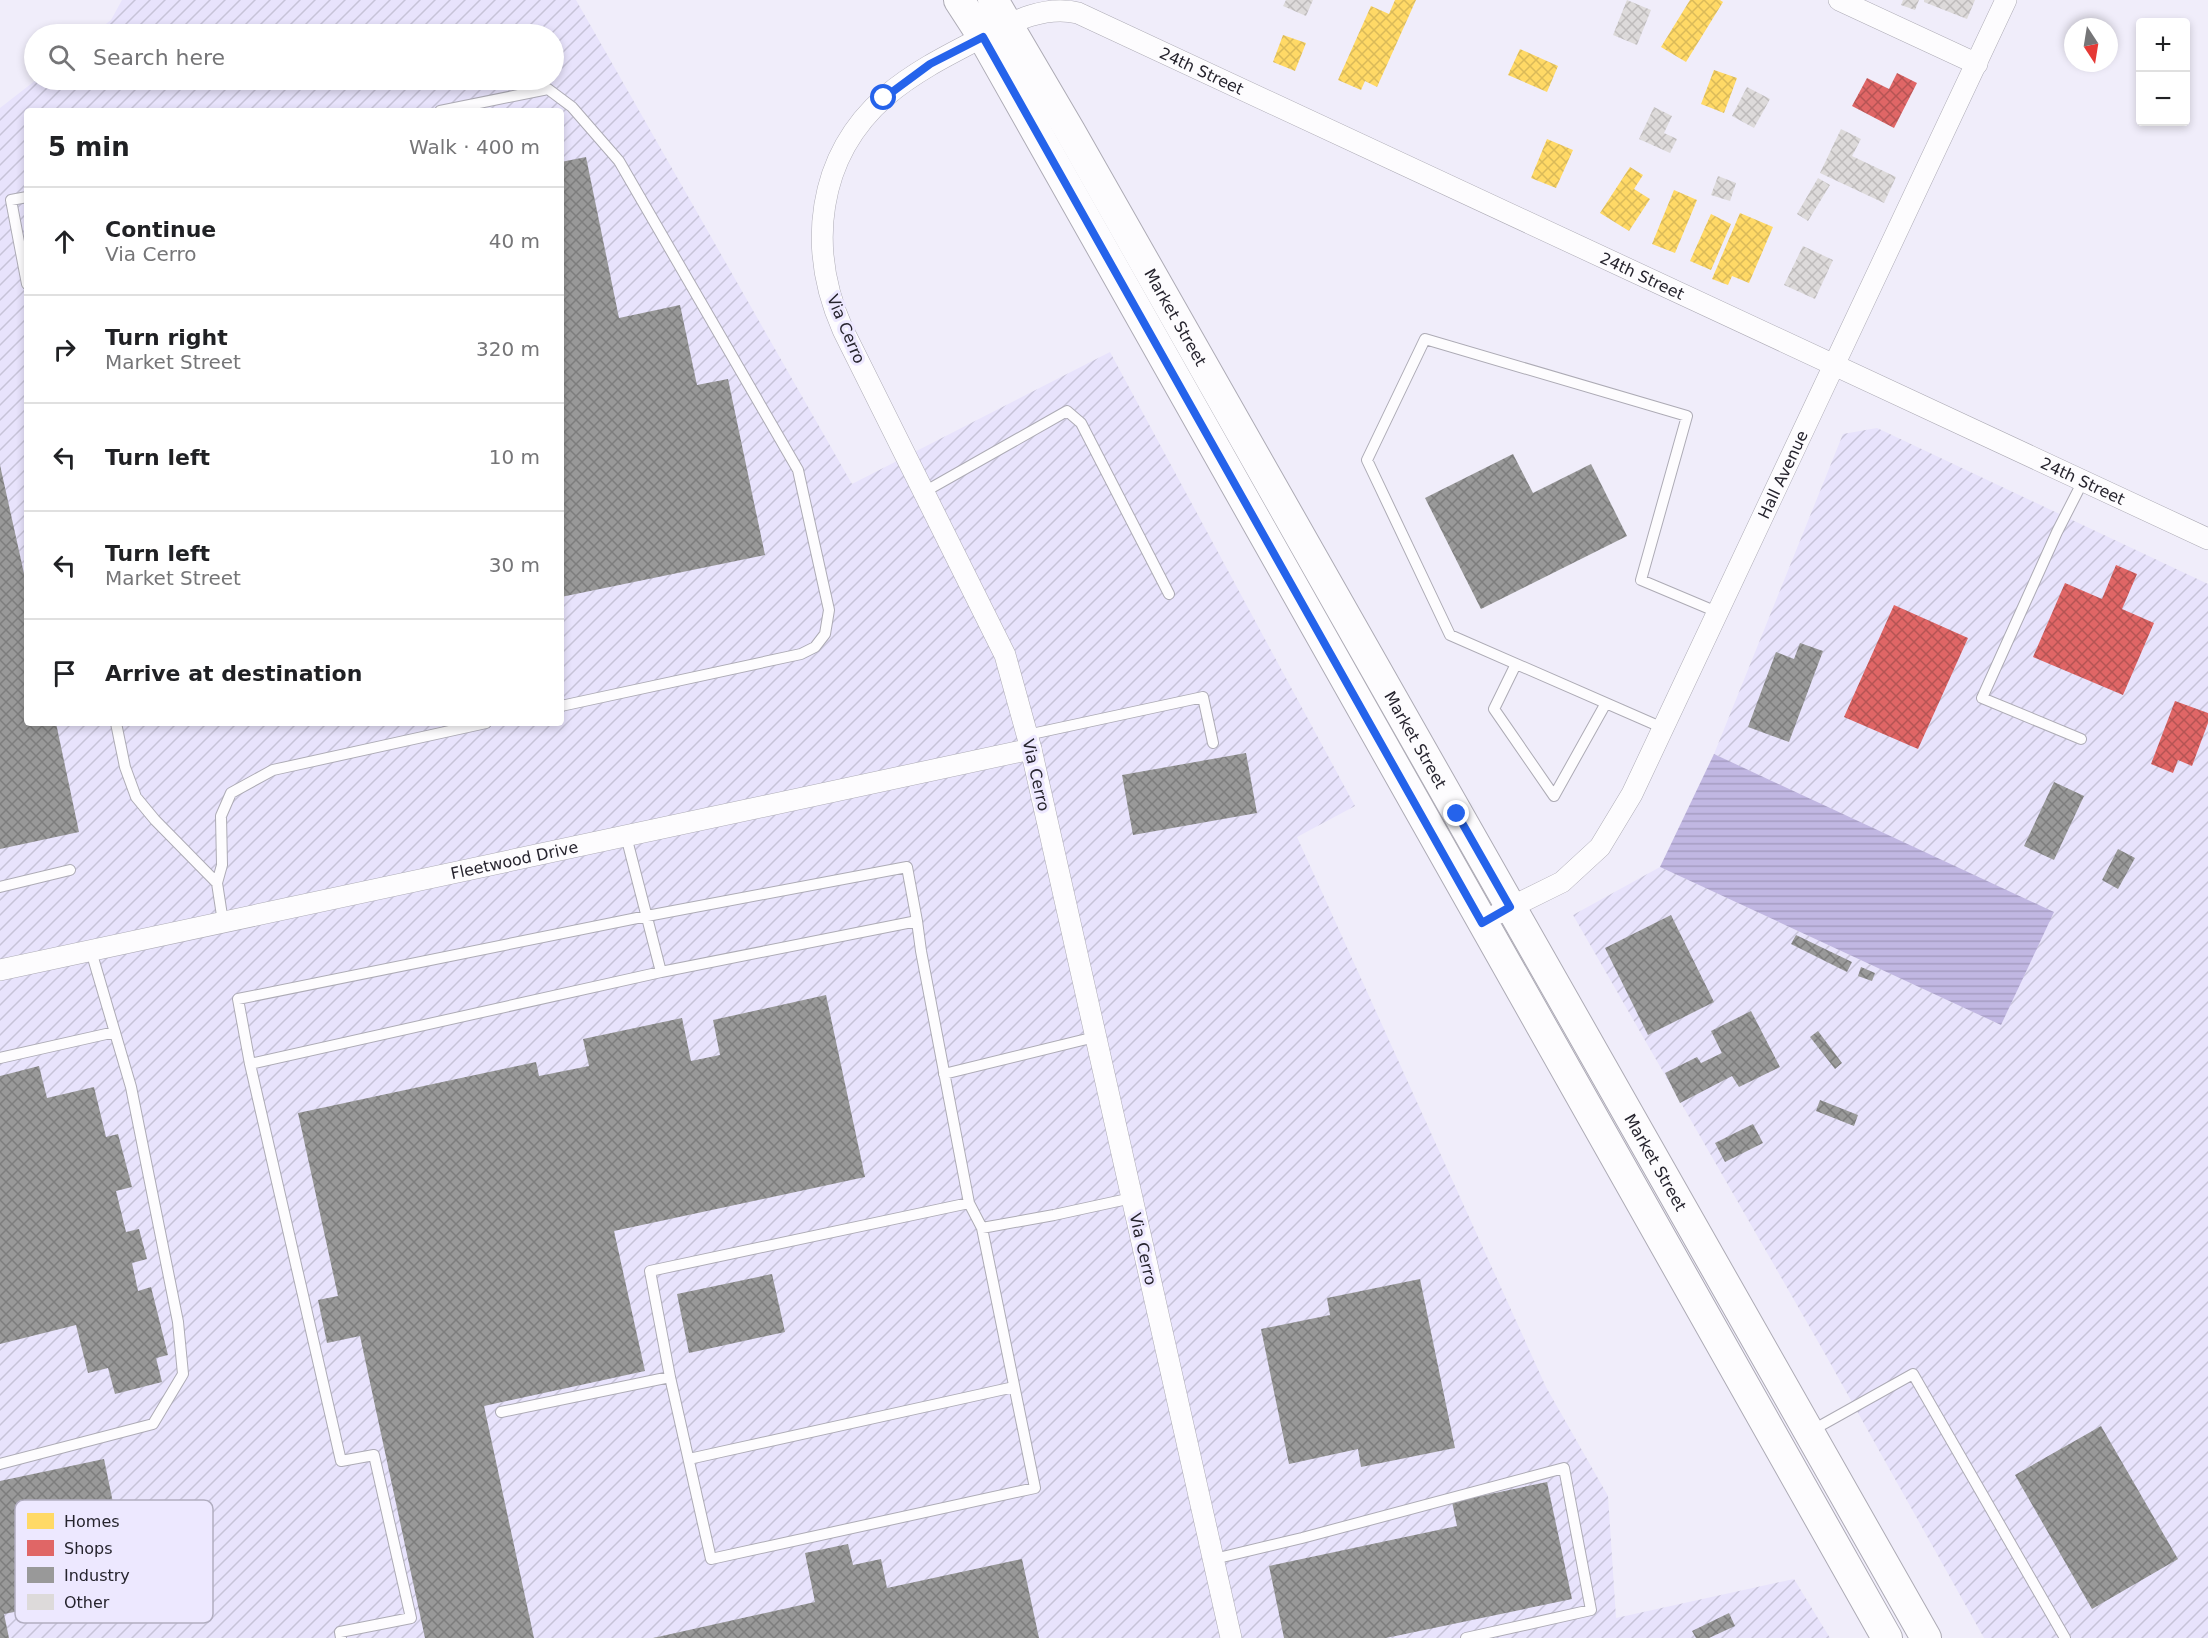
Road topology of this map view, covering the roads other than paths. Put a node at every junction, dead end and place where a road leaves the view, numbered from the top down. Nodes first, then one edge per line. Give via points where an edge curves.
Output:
1 (959, 0) edge
2 (1839, 0) edge
3 (2006, 0) edge
4 (1075, 7) edge
5 (995, 20) edge
6 (1977, 64) junction
7 (539, 90) edge
8 (551, 90) edge
9 (454, 108) edge
10 (24, 197) edge
11 (5, 201) edge
12 (24, 273) edge
13 (1834, 366) junction
14 (2083, 481) junction
15 (924, 492) junction
16 (2208, 539) edge
17 (1169, 594) dead end
18 (1717, 612) junction
19 (1516, 664) junction
20 (1606, 703) junction
21 (564, 705) edge
22 (117, 726) edge
23 (472, 726) edge
24 (1663, 728) junction
25 (2081, 739) dead end
26 (1029, 742) junction
27 (1212, 743) dead end
28 (626, 836) junction
29 (70, 870) dead end
30 (217, 883) junction
31 (0, 887) edge
32 (1510, 907) junction
33 (647, 916) junction
34 (917, 921) junction
35 (223, 922) junction
36 (1482, 923) junction
37 (91, 951) junction
38 (0, 970) edge
39 (661, 972) junction
40 (115, 1032) junction
41 (1095, 1037) junction
42 (0, 1058) edge
43 (250, 1064) junction
44 (944, 1074) junction
45 (1132, 1197) junction
46 (969, 1203) junction
47 (982, 1228) junction
48 (670, 1377) junction
49 (1014, 1387) junction
50 (501, 1413) dead end
51 (1809, 1432) junction
52 (688, 1459) junction
53 (0, 1464) edge
54 (1214, 1559) junction
55 (341, 1638) edge
56 (1231, 1638) edge
57 (1466, 1638) edge
58 (1887, 1638) edge
59 (1926, 1638) edge
60 (2065, 1638) edge

1 - 5 main road, Market Street
2 - 6 street
3 - 6 street, Hall Avenue
4 - 5 street, 24th Street
4 - 13 street, 24th Street
5 - 15 street, Via Cerro via 896,88 861,122 829,179 822,211 823,262 835,311
5 - 32 main road, Market Street
5 - 36 main road, Market Street
6 - 13 street, Hall Avenue
7 - 9 lane
8 - 21 lane via 572,107 619,161 798,470 829,610 825,634 801,654
10 - 11 lane
11 - 12 lane
13 - 14 street, 24th Street
13 - 18 street, Hall Avenue
14 - 16 street, 24th Street
14 - 25 lane via 1982,698
15 - 17 lane via 1067,411 1081,423
15 - 26 street, Via Cerro via 1005,655
18 - 19 lane via 1641,580 1687,416 1425,339 1367,460 1449,635
18 - 24 street, Hall Avenue
19 - 20 lane
19 - 20 lane via 1494,709 1554,796
20 - 24 lane
22 - 30 lane via 136,797
23 - 30 lane via 273,770 243,785 231,793 221,816 222,865
24 - 32 street, Hall Avenue via 1632,794 1600,847 1562,882
26 - 27 lane via 1203,697
26 - 28 street, Fleetwood Drive
26 - 41 street, Via Cerro
28 - 33 lane
28 - 35 street, Fleetwood Drive
29 - 31 lane
30 - 35 lane
32 - 36 street, Hall Avenue
32 - 51 main road, Market Street
33 - 34 lane via 907,867
33 - 39 lane
33 - 43 lane via 238,999
34 - 39 lane
34 - 44 lane
35 - 37 street, Fleetwood Drive
36 - 58 main road, Market Street
37 - 38 street, Fleetwood Drive
37 - 40 lane
39 - 43 lane
40 - 42 lane
40 - 53 lane via 131,1087 179,1332 183,1374 153,1424
41 - 44 lane
41 - 45 street, Via Cerro
43 - 55 lane via 341,1461 374,1455 411,1618 340,1632
44 - 46 lane
45 - 47 lane
45 - 54 street, Via Cerro
46 - 47 lane
46 - 48 lane via 650,1271
47 - 49 lane
48 - 50 lane
48 - 52 lane
49 - 52 lane
49 - 52 lane via 1035,1488 711,1559
51 - 59 main road, Market Street
51 - 60 lane via 1913,1374
54 - 56 street, Via Cerro
54 - 57 lane via 1564,1468 1592,1610

